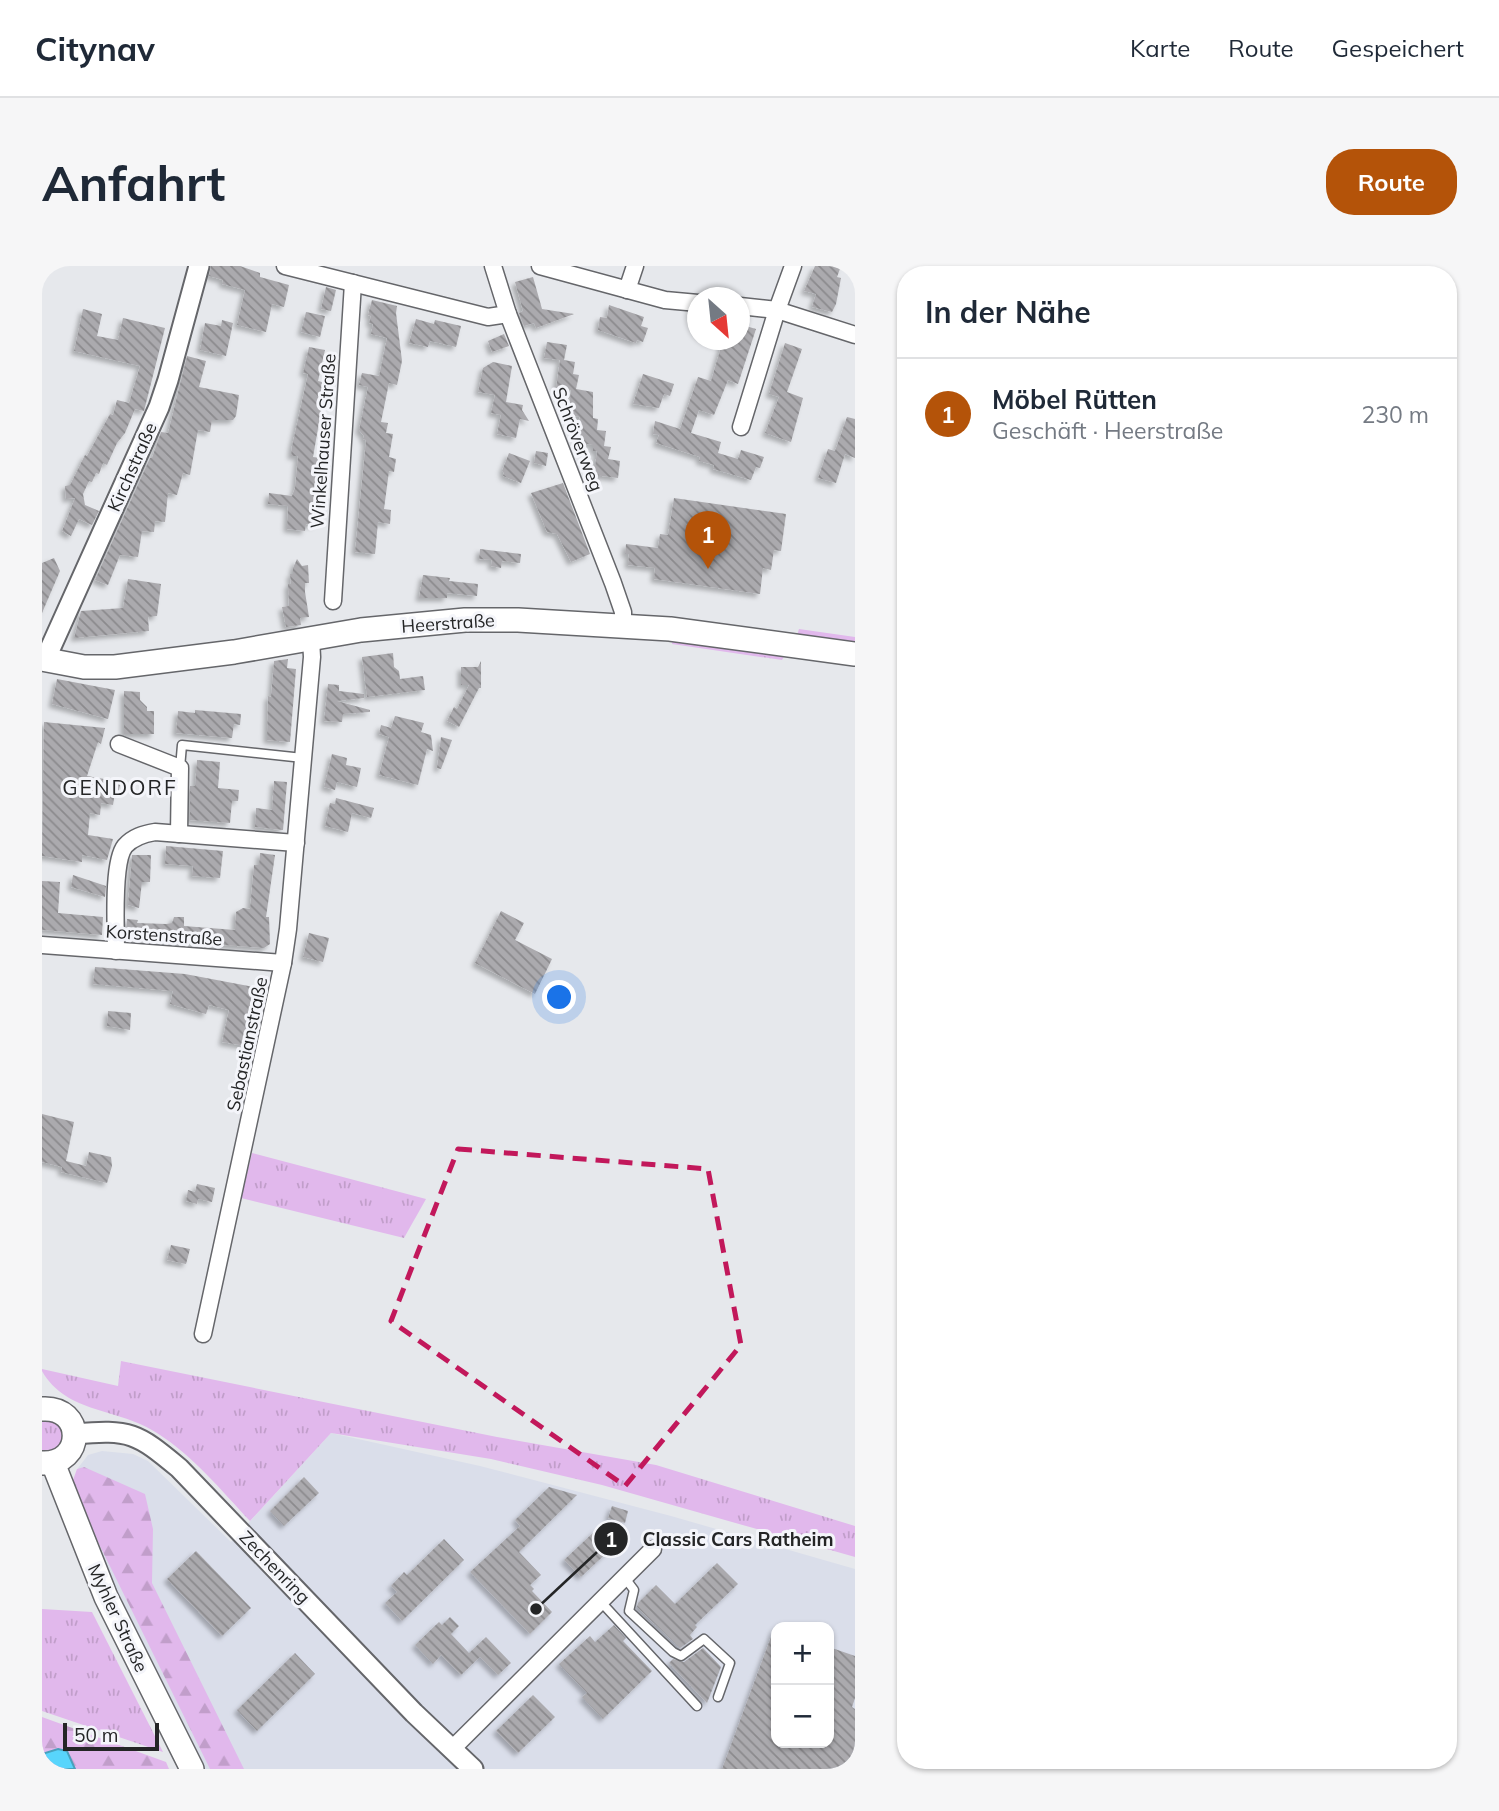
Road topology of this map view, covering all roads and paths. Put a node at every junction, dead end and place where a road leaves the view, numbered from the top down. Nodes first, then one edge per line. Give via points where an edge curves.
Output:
1 (198, 266) edge
2 (285, 266) edge
3 (493, 266) edge
4 (540, 266) edge
5 (635, 266) edge
6 (793, 266) edge
7 (353, 283) junction
8 (627, 290) junction
9 (687, 302) edge
10 (750, 307) edge
11 (777, 310) junction
12 (508, 314) junction
13 (855, 335) edge
14 (741, 427) dead end
15 (332, 601) dead end
16 (623, 626) junction
17 (311, 639) junction
18 (855, 653) edge
19 (43, 665) edge
20 (119, 744) dead end
21 (303, 758) junction
22 (180, 768) junction
23 (179, 834) junction
24 (296, 843) junction
25 (42, 945) edge
26 (116, 951) junction
27 (283, 964) junction
28 (203, 1334) dead end
29 (42, 1409) edge
30 (75, 1434) junction
31 (47, 1463) edge
32 (653, 1549) dead end
33 (625, 1577) junction
34 (601, 1602) junction
35 (718, 1697) dead end
36 (697, 1706) dead end
37 (452, 1749) junction
38 (469, 1768) edge
39 (192, 1769) edge

1 - 19 street, Kirchstraße via 159,407
2 - 7 street
3 - 12 street, Schröverweg
4 - 8 street
5 - 8 street
6 - 11 street
7 - 12 street via 488,317
7 - 15 street, Winkelhauser Straße
8 - 9 street
10 - 11 street
11 - 13 street
11 - 14 street
12 - 16 street, Schröverweg via 613,583
16 - 17 main road, Heerstraße via 465,620
16 - 18 main road, Heerstraße
17 - 19 main road, Heerstraße via 127,666
17 - 21 street, Sebastianstraße
20 - 22 street
21 - 22 lane via 182,745
21 - 24 street, Sebastianstraße
22 - 23 street
23 - 24 street
23 - 26 street via 142,834 124,848 117,863
24 - 27 street, Sebastianstraße
25 - 26 street, Korstenstraße
26 - 27 street, Korstenstraße
27 - 28 street, Sebastianstraße
29 - 30 main road via 62,1413
30 - 31 main road via 66,1457
30 - 37 street, Zechenring via 129,1434 179,1468
31 - 39 main road, Myhler Straße via 106,1597
32 - 33 street
33 - 34 street
33 - 35 lane via 634,1590 629,1611 673,1652 681,1656 704,1639 730,1663
34 - 36 lane
34 - 37 street
37 - 38 street, Zechenring

